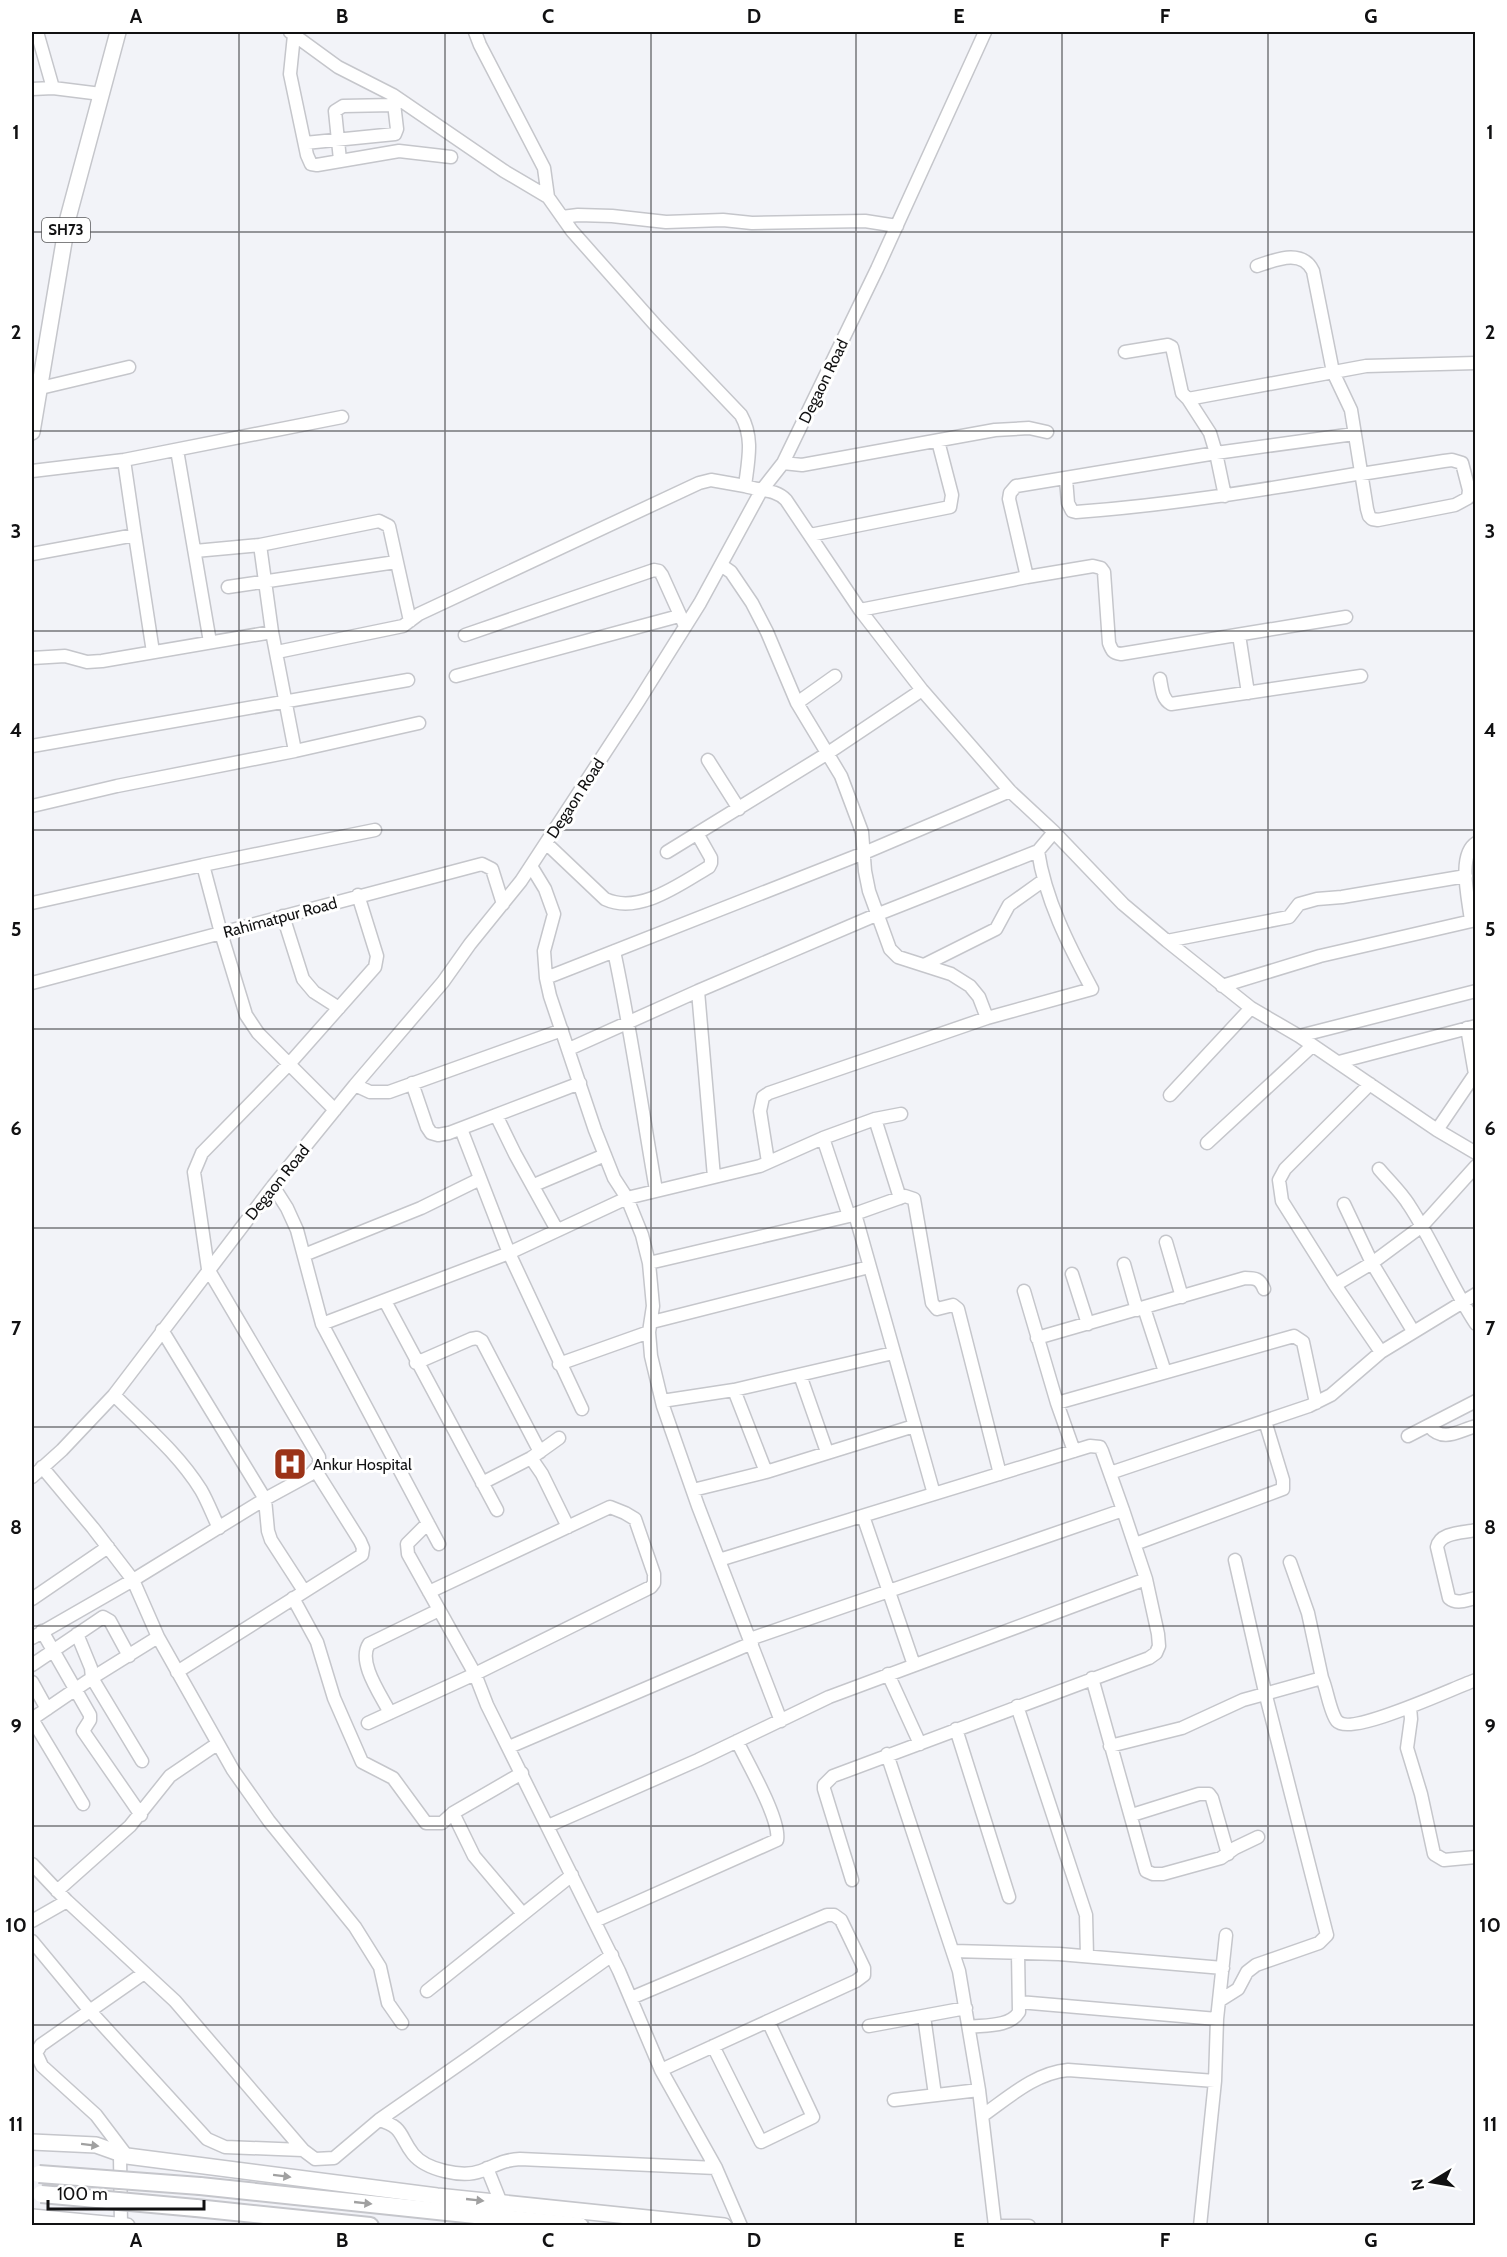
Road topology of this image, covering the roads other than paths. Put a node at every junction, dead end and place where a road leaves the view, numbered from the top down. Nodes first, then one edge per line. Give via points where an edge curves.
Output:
1 (38, 32) edge
2 (118, 32) edge
3 (475, 32) edge
4 (985, 32) edge
5 (292, 33) edge
6 (53, 88) junction
7 (32, 89) edge
8 (101, 94) junction
9 (394, 100) junction
10 (337, 140) junction
11 (305, 144) junction
12 (451, 157) dead end
13 (340, 160) junction
14 (548, 197) junction
15 (562, 217) junction
16 (897, 226) junction
17 (1257, 266) dead end
18 (1125, 352) dead end
19 (1476, 363) edge
20 (129, 367) dead end
21 (1333, 372) junction
22 (35, 389) edge
23 (1188, 399) junction
24 (342, 417) dead end
25 (32, 432) edge
26 (1047, 432) dead end
27 (1354, 434) junction
28 (938, 441) junction
29 (177, 450) junction
30 (1216, 453) junction
31 (124, 460) junction
32 (783, 463) junction
33 (32, 471) edge
34 (1361, 474) junction
35 (1066, 479) junction
36 (745, 486) junction
37 (762, 492) junction
38 (1225, 496) junction
39 (135, 535) junction
40 (810, 535) junction
41 (260, 545) junction
42 (195, 551) junction
43 (32, 554) edge
44 (396, 562) junction
45 (721, 565) junction
46 (1027, 577) junction
47 (265, 580) junction
48 (228, 587) dead end
49 (860, 610) junction
50 (1346, 617) dead end
51 (410, 621) junction
52 (682, 621) junction
53 (273, 632) junction
54 (465, 635) dead end
55 (1239, 635) junction
56 (210, 642) junction
57 (153, 652) junction
58 (277, 652) junction
59 (32, 658) edge
60 (456, 676) dead end
61 (835, 676) dead end
62 (1361, 676) dead end
63 (1160, 679) dead end
64 (408, 680) dead end
65 (922, 690) junction
66 (1248, 693) junction
67 (285, 702) junction
68 (797, 703) junction
69 (419, 723) dead end
70 (32, 746) edge
71 (295, 751) junction
72 (828, 753) junction
73 (708, 760) dead end
74 (1010, 791) junction
75 (32, 806) edge
76 (739, 808) junction
77 (375, 830) dead end
78 (1054, 832) junction
79 (698, 834) junction
80 (546, 843) junction
81 (1476, 843) edge
82 (1038, 851) junction
83 (667, 852) dead end
84 (864, 853) junction
85 (203, 865) junction
86 (531, 866) junction
87 (1466, 876) junction
88 (1044, 880) junction
89 (358, 895) junction
90 (32, 903) edge
91 (503, 904) junction
92 (876, 915) junction
93 (283, 916) junction
94 (1473, 920) edge
95 (221, 933) junction
96 (1167, 942) junction
97 (614, 951) junction
98 (924, 965) junction
99 (546, 978) junction
100 (32, 983) edge
101 (1222, 987) junction
102 (698, 991) junction
103 (1476, 992) edge
104 (339, 1008) junction
105 (1251, 1008) junction
106 (987, 1018) junction
107 (629, 1021) junction
108 (1471, 1027) edge
109 (562, 1030) junction
110 (1299, 1036) junction
111 (1312, 1046) junction
112 (569, 1049) junction
113 (1339, 1062) junction
114 (290, 1063) junction
115 (412, 1083) junction
116 (580, 1083) junction
117 (1370, 1084) junction
118 (355, 1085) junction
119 (1170, 1095) dead end
120 (335, 1110) junction
121 (902, 1114) dead end
122 (496, 1115) junction
123 (875, 1119) junction
124 (461, 1129) junction
125 (1437, 1130) junction
126 (822, 1138) junction
127 (1207, 1143) dead end
128 (1476, 1153) edge
129 (605, 1155) junction
130 (768, 1162) junction
131 (1476, 1166) edge
132 (1379, 1169) dead end
133 (714, 1177) junction
134 (480, 1179) junction
135 (534, 1185) junction
136 (273, 1186) junction
137 (656, 1190) junction
138 (627, 1197) junction
139 (900, 1198) junction
140 (1344, 1204) dead end
141 (852, 1215) junction
142 (1422, 1226) junction
143 (557, 1230) junction
144 (1166, 1242) dead end
145 (509, 1252) junction
146 (304, 1255) junction
147 (649, 1263) junction
148 (1372, 1263) junction
149 (1124, 1264) dead end
150 (869, 1267) junction
151 (208, 1269) junction
152 (1072, 1274) dead end
153 (1335, 1285) junction
154 (1264, 1289) dead end
155 (1024, 1291) dead end
156 (1476, 1294) edge
157 (1182, 1297) junction
158 (385, 1301) junction
159 (1462, 1303) junction
160 (1141, 1309) junction
161 (322, 1324) junction
162 (1088, 1324) junction
163 (1476, 1324) edge
164 (650, 1327) junction
165 (162, 1330) junction
166 (1413, 1331) junction
167 (1037, 1338) junction
168 (1381, 1352) junction
169 (893, 1353) junction
170 (417, 1363) junction
171 (559, 1364) junction
172 (1165, 1372) junction
173 (800, 1375) junction
174 (734, 1390) junction
175 (114, 1395) junction
176 (662, 1401) junction
177 (1476, 1401) edge
178 (1057, 1403) junction
179 (1316, 1403) junction
180 (582, 1409) dead end
181 (1265, 1421) junction
182 (914, 1426) junction
183 (1430, 1426) junction
184 (1476, 1426) edge
185 (1408, 1436) dead end
186 (559, 1438) dead end
187 (1074, 1451) junction
188 (827, 1452) junction
189 (535, 1455) junction
190 (42, 1467) junction
191 (316, 1471) junction
192 (766, 1472) junction
193 (1110, 1473) junction
194 (1000, 1474) junction
195 (32, 1477) edge
196 (482, 1483) junction
197 (693, 1490) junction
198 (934, 1494) junction
199 (265, 1499) junction
200 (497, 1510) dead end
201 (1122, 1510) junction
202 (863, 1516) junction
203 (428, 1523) junction
204 (568, 1527) junction
205 (219, 1528) junction
206 (1476, 1530) edge
207 (439, 1544) dead end
208 (1135, 1544) junction
209 (108, 1547) junction
210 (719, 1560) junction
211 (1235, 1560) dead end
212 (1290, 1562) dead end
213 (1146, 1579) junction
214 (133, 1580) junction
215 (888, 1590) junction
216 (429, 1592) junction
217 (298, 1595) junction
218 (1476, 1598) edge
219 (32, 1599) edge
220 (439, 1610) junction
221 (37, 1634) edge
222 (78, 1634) junction
223 (158, 1637) junction
224 (751, 1641) junction
225 (52, 1650) junction
226 (129, 1656) junction
227 (32, 1665) edge
228 (914, 1665) junction
229 (177, 1672) junction
230 (475, 1674) junction
231 (888, 1674) junction
232 (92, 1678) junction
233 (1092, 1678) junction
234 (1322, 1678) junction
235 (1476, 1680) edge
236 (32, 1682) edge
237 (75, 1691) junction
238 (1265, 1692) junction
239 (1017, 1706) junction
240 (1410, 1707) junction
241 (47, 1709) junction
242 (390, 1713) junction
243 (32, 1719) edge
244 (781, 1721) junction
245 (368, 1723) dead end
246 (956, 1730) junction
247 (737, 1742) junction
248 (217, 1744) junction
249 (920, 1744) junction
250 (1110, 1746) junction
251 (509, 1747) junction
252 (887, 1754) junction
253 (142, 1761) dead end
254 (522, 1773) junction
255 (83, 1804) dead end
256 (453, 1813) junction
257 (141, 1815) junction
258 (1132, 1815) junction
259 (548, 1826) junction
260 (1258, 1837) dead end
261 (1228, 1854) junction
262 (1476, 1857) edge
263 (32, 1864) edge
264 (572, 1875) junction
265 (852, 1881) dead end
266 (57, 1892) junction
267 (1009, 1897) dead end
268 (67, 1901) junction
269 (523, 1914) junction
270 (32, 1921) edge
271 (595, 1921) junction
272 (1226, 1935) dead end
273 (32, 1941) edge
274 (953, 1951) junction
275 (1018, 1953) junction
276 (612, 1955) junction
277 (1087, 1956) junction
278 (1223, 1968) junction
279 (144, 1973) junction
280 (426, 1991) dead end
281 (631, 1998) junction
282 (1219, 2001) junction
283 (1019, 2002) junction
284 (966, 2008) junction
285 (90, 2011) junction
286 (924, 2016) junction
287 (1217, 2019) junction
288 (768, 2021) junction
289 (402, 2023) dead end
290 (869, 2026) dead end
291 (969, 2027) junction
292 (713, 2046) junction
293 (661, 2070) junction
294 (1215, 2081) junction
295 (979, 2090) junction
296 (935, 2095) junction
297 (894, 2100) dead end
298 (982, 2115) junction
299 (379, 2120) junction
300 (32, 2142) edge
301 (303, 2150) junction
302 (123, 2155) junction
303 (487, 2168) junction
304 (716, 2168) junction
305 (32, 2173) edge
306 (32, 2193) edge
307 (501, 2203) junction
308 (32, 2217) edge
309 (99, 2224) edge
310 (123, 2225) edge
311 (370, 2226) edge
312 (580, 2226) edge
313 (724, 2226) edge
314 (741, 2226) edge
315 (996, 2226) edge
316 (1002, 2226) edge
317 (1029, 2226) edge
318 (1200, 2226) edge

1 - 6 street
2 - 8 main road, SH73
3 - 14 street via 544,168
4 - 16 street, Degaon Road
5 - 9 street via 338,67
5 - 11 street via 290,74
6 - 7 street
6 - 8 street
8 - 22 main road, SH73 via 68,218
9 - 10 street via 338,108
9 - 10 street via 395,134
9 - 14 street
10 - 11 street
10 - 13 street
11 - 13 street via 311,164
12 - 13 street via 399,151
14 - 15 street
15 - 16 street via 612,216 666,222 865,221
15 - 36 street via 658,328 741,415 750,438
16 - 32 street, Degaon Road
17 - 21 street via 1286,257 1311,266
18 - 23 street via 1172,346 1182,393
19 - 21 street via 1366,366
20 - 22 street
21 - 23 street
21 - 27 street via 1351,410
22 - 25 main road, SH73
23 - 30 street via 1210,432
24 - 29 street
26 - 28 street via 1013,429
27 - 30 street
27 - 34 street
28 - 32 street via 802,465
28 - 40 street via 952,495 950,507
29 - 31 street
29 - 42 street
30 - 35 street
30 - 38 street
31 - 33 street
31 - 39 street
32 - 37 street, Degaon Road
34 - 34 street via 1372,519 1455,505 1468,498 1462,463 1458,461
34 - 38 street
35 - 38 street via 1068,503 1076,512
35 - 46 street via 1017,486 1010,493
36 - 37 street
36 - 51 street via 711,480 699,483
37 - 40 street via 782,495
37 - 45 street, Degaon Road
39 - 43 street
39 - 57 street
40 - 49 street
41 - 42 street
41 - 44 street via 379,521 389,526
41 - 47 street
42 - 56 street
44 - 47 street
44 - 51 street
45 - 52 street, Degaon Road
45 - 68 street via 731,572 752,603
46 - 49 street
46 - 55 street via 1101,568 1109,643 1115,654
47 - 48 street
47 - 53 street
49 - 65 street
50 - 55 street
51 - 58 street via 394,629
52 - 54 street via 662,575 654,570
52 - 60 street
52 - 80 street, Degaon Road
53 - 56 street
53 - 58 street
55 - 66 street
56 - 57 street
57 - 59 street via 102,662 65,656
58 - 67 street
61 - 68 street
62 - 66 street
63 - 66 street via 1166,701 1171,704
64 - 67 street
65 - 72 street
65 - 74 street
67 - 70 street
67 - 71 street
68 - 72 street
69 - 71 street
71 - 75 street
72 - 76 street
72 - 84 street via 852,801
73 - 76 street
74 - 78 street
74 - 84 street
76 - 79 street
77 - 85 street
78 - 82 street
78 - 96 street via 1123,904
79 - 80 street via 711,858 709,867 663,893 630,904 605,898
79 - 83 street
80 - 86 street, Degaon Road
81 - 87 street via 1467,851
82 - 88 street
82 - 92 street
84 - 92 street
84 - 97 street
85 - 90 street
85 - 95 street
86 - 91 street, Degaon Road
86 - 99 street via 554,914 544,951
87 - 94 street
87 - 96 street via 1317,899 1299,904 1289,917
88 - 98 street via 1009,905 996,929
88 - 106 street via 1070,947 1092,988
89 - 91 street, Rahimatpur Road via 482,864 492,869
89 - 93 street, Rahimatpur Road
89 - 104 street via 377,962
91 - 118 street, Degaon Road
92 - 98 street via 890,949 898,957
92 - 102 street
93 - 95 street, Rahimatpur Road
93 - 104 street via 303,979 314,992
94 - 101 street via 1320,956
95 - 100 street, Rahimatpur Road
95 - 114 street via 246,1015 258,1033
96 - 101 street
97 - 99 street
97 - 107 street
98 - 106 street via 951,974 970,986
99 - 109 street
101 - 105 street
102 - 107 street
102 - 133 street
103 - 110 street
104 - 114 street
105 - 110 street
105 - 119 street
106 - 130 street via 763,1097 760,1111
107 - 112 street
107 - 137 street
108 - 113 street
108 - 125 street via 1475,1074
109 - 112 street
109 - 115 street
110 - 111 street
111 - 113 street
111 - 127 street
112 - 116 street
113 - 117 street
114 - 120 street
114 - 151 street via 202,1153 196,1164
115 - 118 street via 379,1093
115 - 124 street via 431,1133
116 - 122 street
116 - 129 street
117 - 125 street
117 - 153 street via 1285,1169 1279,1180 1282,1201
118 - 120 street, Degaon Road
120 - 136 street, Degaon Road
121 - 123 street
122 - 124 street
122 - 135 street
123 - 126 street
123 - 139 street
124 - 134 street
125 - 128 street
126 - 130 street
126 - 141 street
129 - 135 street
129 - 138 street
130 - 133 street
131 - 142 street
132 - 142 street
133 - 137 street
134 - 145 street
134 - 146 street via 421,1209
135 - 143 street
136 - 146 street via 297,1230
136 - 151 street, Degaon Road
137 - 138 street
138 - 143 street
138 - 147 street
139 - 141 street
139 - 194 street via 909,1196 914,1200 934,1308 953,1305 958,1309
140 - 148 street
141 - 147 street
141 - 150 street
142 - 148 street
142 - 159 street
143 - 145 street
144 - 157 street
145 - 158 street
145 - 171 street
146 - 161 street
147 - 164 street via 653,1306
148 - 153 street
148 - 166 street
149 - 160 street
150 - 164 street
150 - 169 street
151 - 165 street, Degaon Road
151 - 191 street via 319,1457
152 - 162 street
153 - 168 street
154 - 157 street via 1256,1278 1245,1278
155 - 167 street
156 - 159 street
157 - 160 street
158 - 161 street
158 - 170 street
159 - 163 street
159 - 166 street
160 - 162 street
160 - 172 street
161 - 203 street
162 - 167 street
164 - 171 street
164 - 176 street via 651,1356
165 - 175 street, Degaon Road
165 - 199 street
166 - 168 street
167 - 178 street
168 - 179 street
169 - 173 street
169 - 182 street
170 - 189 street via 471,1339 482,1341
170 - 196 street
171 - 180 street
172 - 178 street
172 - 179 street via 1294,1336 1302,1342
173 - 174 street
173 - 188 street
174 - 176 street
174 - 192 street
175 - 190 street, Degaon Road
175 - 205 street via 160,1437 187,1469
176 - 197 street
177 - 183 street
178 - 187 street
179 - 181 street
181 - 193 street
181 - 208 street via 1283,1480 1282,1489
182 - 188 street
182 - 198 street
183 - 184 street via 1441,1436
183 - 185 street
186 - 189 street
187 - 193 street via 1100,1447
187 - 194 street
188 - 192 street
189 - 196 street
189 - 204 street
190 - 195 street, Degaon Road
190 - 209 street
191 - 199 street
191 - 217 street via 363,1552
192 - 197 street
193 - 201 street
194 - 198 street
196 - 200 street
197 - 210 street
198 - 202 street
199 - 205 street
199 - 217 street via 271,1540
201 - 208 street
201 - 215 street
202 - 210 street
202 - 215 street
203 - 207 street
203 - 216 street via 407,1547
204 - 216 street
204 - 230 street via 610,1507 625,1513 634,1519 654,1583
205 - 214 street
206 - 218 street via 1443,1537 1437,1547 1449,1598 1458,1602
208 - 213 street
209 - 214 street
209 - 219 street
210 - 224 street
211 - 238 street
212 - 234 street via 1308,1613
213 - 228 street
213 - 233 street via 1158,1634 1156,1653
214 - 221 street
214 - 223 street
215 - 224 street
215 - 228 street
216 - 220 street
217 - 229 street
217 - 256 street via 334,1698 362,1762 393,1778 426,1823 442,1823
220 - 230 street
220 - 242 street via 369,1644 364,1651 369,1671
221 - 225 street
222 - 225 street
222 - 226 street via 106,1617
222 - 232 street
223 - 226 street
223 - 229 street
224 - 244 street
224 - 251 street
225 - 227 street
225 - 237 street
226 - 232 street
228 - 231 street
229 - 248 street
230 - 242 street
230 - 251 street
231 - 244 street
231 - 249 street
232 - 237 street
232 - 253 street
233 - 239 street
233 - 250 street
234 - 238 street
234 - 240 street via 1334,1716 1344,1725
235 - 240 street
236 - 241 street
237 - 241 street
237 - 257 street via 90,1715 83,1731
238 - 250 street via 1182,1728
238 - 282 street via 1327,1935 1319,1943 1256,1965 1238,1989
239 - 246 street
239 - 277 street via 1086,1915
240 - 262 street via 1407,1748 1434,1854 1444,1860
241 - 243 street
242 - 245 street
243 - 255 street
244 - 247 street
246 - 249 street
246 - 267 street
247 - 259 street
247 - 271 street via 773,1816 777,1840
248 - 257 street via 170,1776
248 - 289 street via 257,1806 355,1927 380,1967 388,2003
249 - 252 street
250 - 258 street
251 - 254 street
252 - 265 street via 832,1776 824,1785
252 - 274 street
254 - 256 street
254 - 259 street
256 - 269 street via 474,1856
257 - 266 street
258 - 261 street via 1209,1794
258 - 261 street via 1143,1864 1153,1874
259 - 264 street
260 - 261 street
263 - 266 street
264 - 269 street
264 - 271 street
266 - 268 street
268 - 270 street
268 - 279 street
269 - 280 street
271 - 276 street
272 - 278 street
273 - 285 street
274 - 275 street
274 - 284 street
275 - 277 street
275 - 283 street
276 - 281 street
276 - 299 street
277 - 278 street
278 - 282 street
279 - 285 street
279 - 301 street via 175,2001
281 - 288 street via 822,1916 834,1915 841,1920 864,1975
281 - 293 street
282 - 287 street
283 - 287 street
283 - 291 street via 1015,2019
284 - 286 street
284 - 291 street
285 - 301 street via 216,2145
285 - 302 street via 41,2045 37,2059 96,2115
286 - 290 street
286 - 296 street
287 - 294 street
288 - 292 street
288 - 292 street via 813,2117 761,2142
291 - 295 street
292 - 293 street
293 - 304 street
294 - 298 street via 1053,2071
294 - 318 street
295 - 296 street
295 - 298 street
296 - 297 street
298 - 315 street
299 - 301 street via 334,2158 315,2159
299 - 303 street via 393,2124 415,2156 429,2167 470,2173
300 -> 302 main road via 96,2145
302 -> 307 main road
302 - 310 street
303 - 304 street via 520,2159
303 - 307 street
304 - 314 street
305 -> 312 highway, bridge via 200,2186
306 - 311 highway, bridge
307 - 313 main road
308 - 309 main road
309 - 310 main road
316 - 317 street

